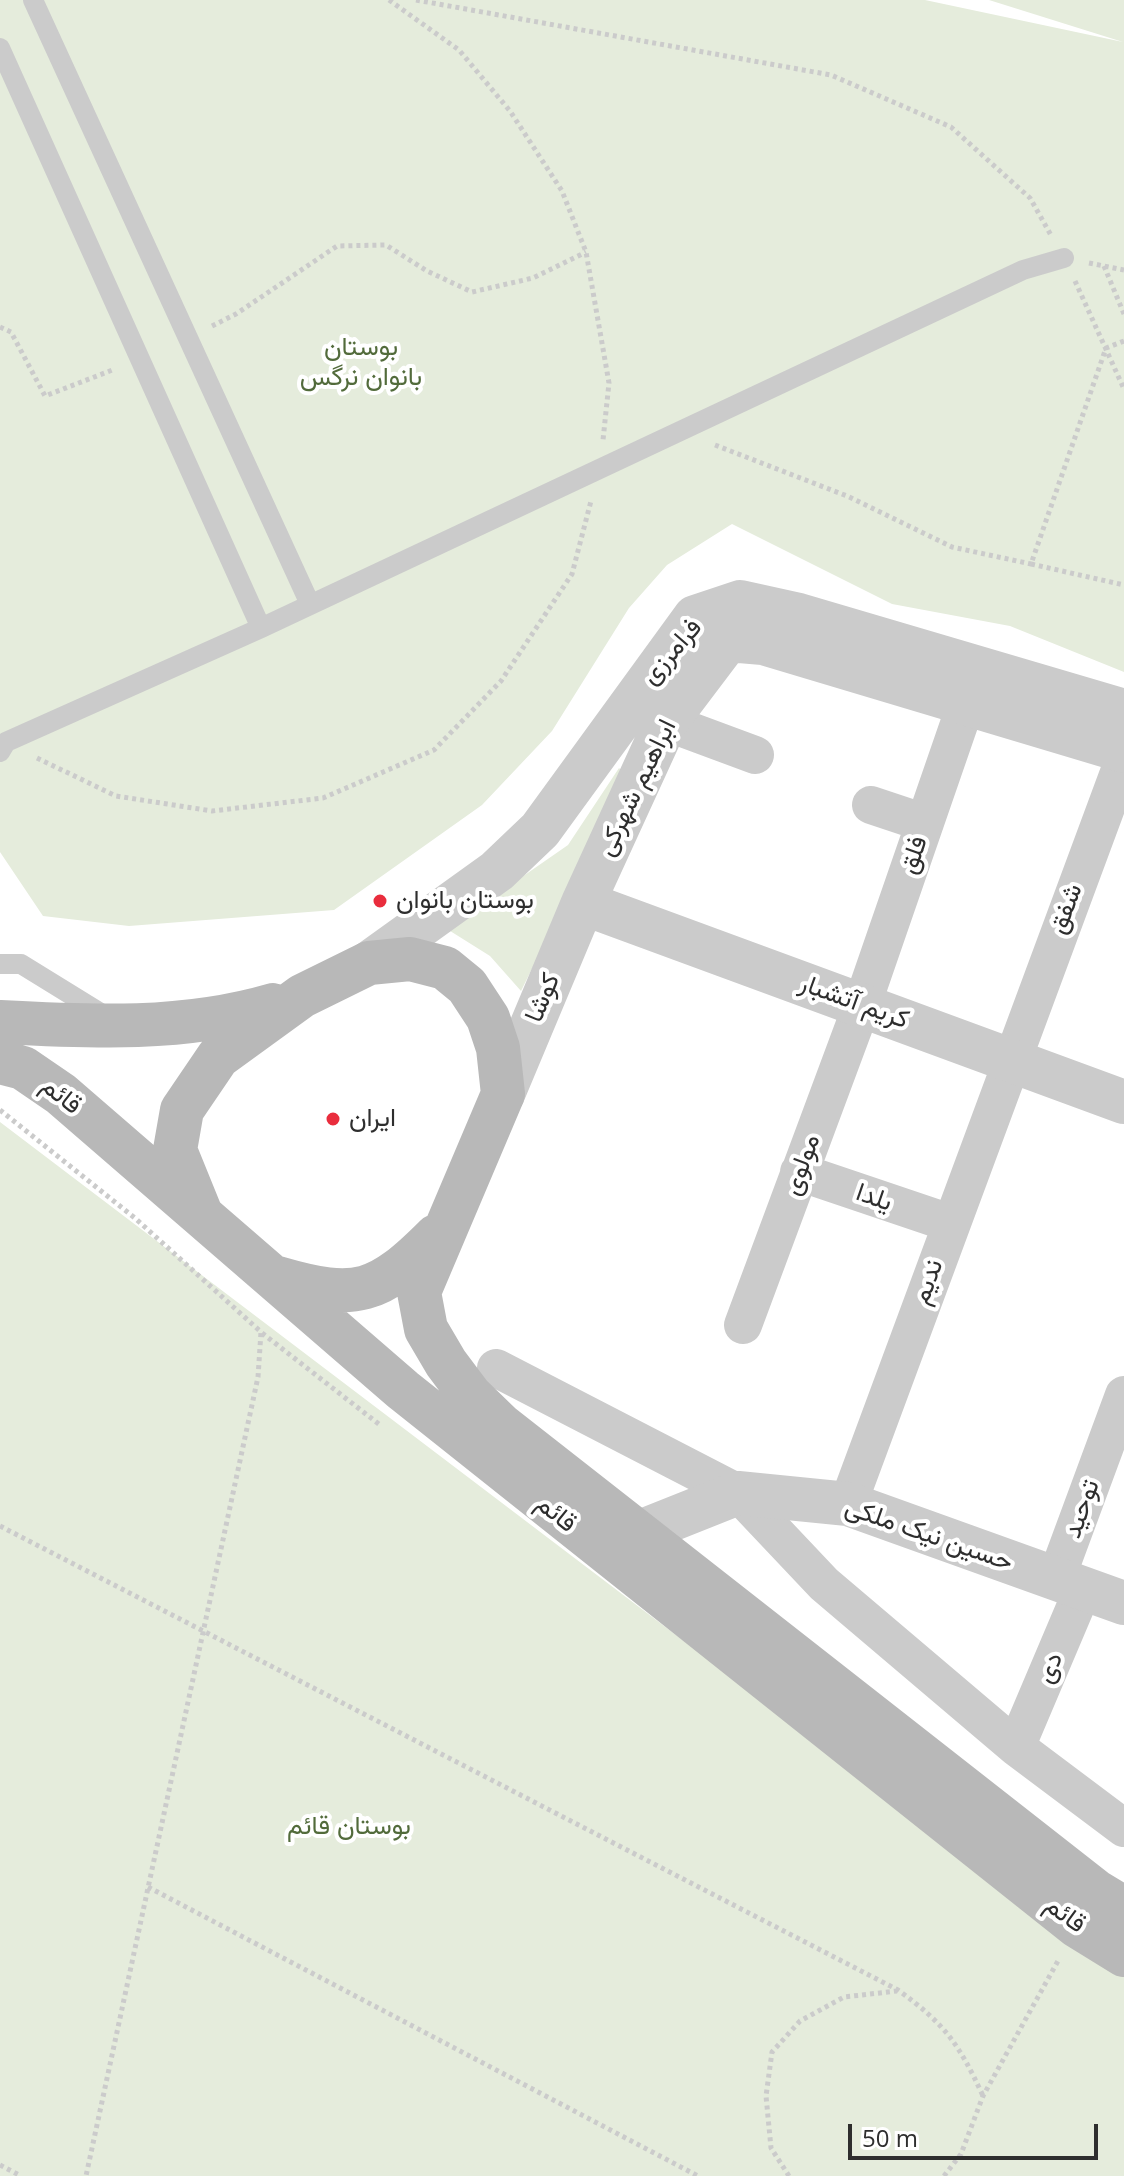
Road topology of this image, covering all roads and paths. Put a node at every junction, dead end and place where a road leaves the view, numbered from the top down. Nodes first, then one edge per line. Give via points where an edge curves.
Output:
1 (33, 0) edge
2 (389, 0) edge
3 (416, 0) edge
4 (0, 48) edge
5 (586, 252) junction
6 (1064, 258) junction
7 (1124, 270) edge
8 (1124, 314) edge
9 (0, 327) edge
10 (187, 337) junction
11 (1124, 341) edge
12 (1106, 348) junction
13 (141, 359) junction
14 (1124, 389) edge
15 (680, 431) junction
16 (600, 468) junction
17 (1031, 564) junction
18 (1124, 585) edge
19 (310, 604) junction
20 (261, 628) junction
21 (728, 640) joint
22 (966, 704) junction
23 (1124, 711) edge
24 (666, 722) junction
25 (3, 747) edge
26 (1124, 751) edge
27 (755, 755) dead end
28 (1124, 759) edge
29 (871, 805) dead end
30 (925, 823) junction
31 (583, 903) junction
32 (369, 963) junction
33 (0, 964) edge
34 (302, 996) junction
35 (862, 1005) junction
36 (0, 1022) edge
37 (120, 1026) junction
38 (1010, 1060) junction
39 (0, 1062) edge
40 (503, 1094) junction
41 (1124, 1102) edge
42 (0, 1110) edge
43 (799, 1172) junction
44 (201, 1214) junction
45 (950, 1223) junction
46 (447, 1226) junction
47 (274, 1277) junction
48 (743, 1325) dead end
49 (496, 1368) dead end
50 (1124, 1395) edge
51 (738, 1493) junction
52 (848, 1504) junction
53 (0, 1526) edge
54 (640, 1532) junction
55 (1070, 1584) junction
56 (1124, 1603) edge
57 (203, 1631) junction
58 (1016, 1747) junction
59 (1124, 1828) edge
60 (148, 1887) junction
61 (1124, 1908) edge
62 (1077, 1926) junction
63 (1124, 1955) edge
64 (898, 1990) junction
65 (983, 2096) junction
66 (0, 2165) edge
67 (21, 2176) edge
68 (86, 2176) edge
69 (698, 2176) edge
70 (789, 2176) edge
71 (944, 2176) edge

1 - 10 lane
2 - 5 path via 459,50 510,111 562,191
3 - 6 path via 831,75 951,127 1030,198
4 - 13 lane
5 - 10 path via 533,278 472,292 386,245 337,246 236,314
5 - 16 path via 609,383
6 - 12 path
6 - 15 lane via 1023,270
7 - 8 path via 1104,265
9 - 13 path via 11,332 45,396
10 - 19 lane
11 - 12 path
12 - 14 path
12 - 17 path
13 - 20 lane
15 - 16 lane
15 - 17 path via 847,496 952,547
16 - 19 lane
16 - 25 path via 572,574 501,681 434,750 323,798 212,811 116,796
17 - 18 path
19 - 20 lane
20 - 25 lane
21 - 22 street, فرامرزی via 763,643
21 - 24 street, ابراهیم شهرکی
22 - 26 street, فرامرزی
22 - 30 street, فلق
23 - 32 street, فرامرزی via 740,602 695,617 540,830 484,880
24 - 27 street
24 - 31 street, ابراهیم شهرکی
28 - 38 street, شفق
29 - 30 street
30 - 35 street, فلق
31 - 35 street, کریم آتشبار
31 - 40 street, کوشا
32 - 34 main road
32 - 40 main road via 410,959 445,968 467,986 488,1018 498,1048
33 - 37 lane via 21,964
34 - 37 main road via 236,1016
34 - 44 main road via 218,1057 182,1110 175,1150
35 - 38 street, کریم آتشبار
35 - 43 street, مولوی
36 - 37 main road
38 - 41 street, کریم آتشبار
38 - 45 street, ندیم
39 - 44 main road, قائم via 23,1068 61,1094
40 - 46 main road, قائم
42 - 57 path via 136,1219 261,1332 258,1377
43 - 45 street, یلدا
43 - 48 street, مولوی
44 - 47 main road, قائم
45 - 52 street, ندیم
46 - 47 main road via 398,1274 363,1289 325,1291
46 - 54 main road, قائم via 419,1292 426,1329 446,1363 501,1425
47 - 62 main road, قائم via 415,1400
49 - 51 street
50 - 55 street, توحید
51 - 52 street, حسین نیک ملکی
51 - 54 street, حسین نیک ملکی
51 - 58 street via 824,1584
52 - 55 street, حسین نیک ملکی
53 - 57 path
54 - 61 main road, قائم via 1085,1883
55 - 56 street, حسین نیک ملکی
55 - 58 street, دی
57 - 60 path
57 - 64 path
58 - 59 street
60 - 68 path
60 - 69 path
62 - 63 main road, قائم
62 - 65 path
64 - 65 path via 935,2017 963,2053
64 - 70 path via 844,1997 800,2021 772,2052 766,2096 771,2148
65 - 71 path via 961,2154
66 - 67 path

